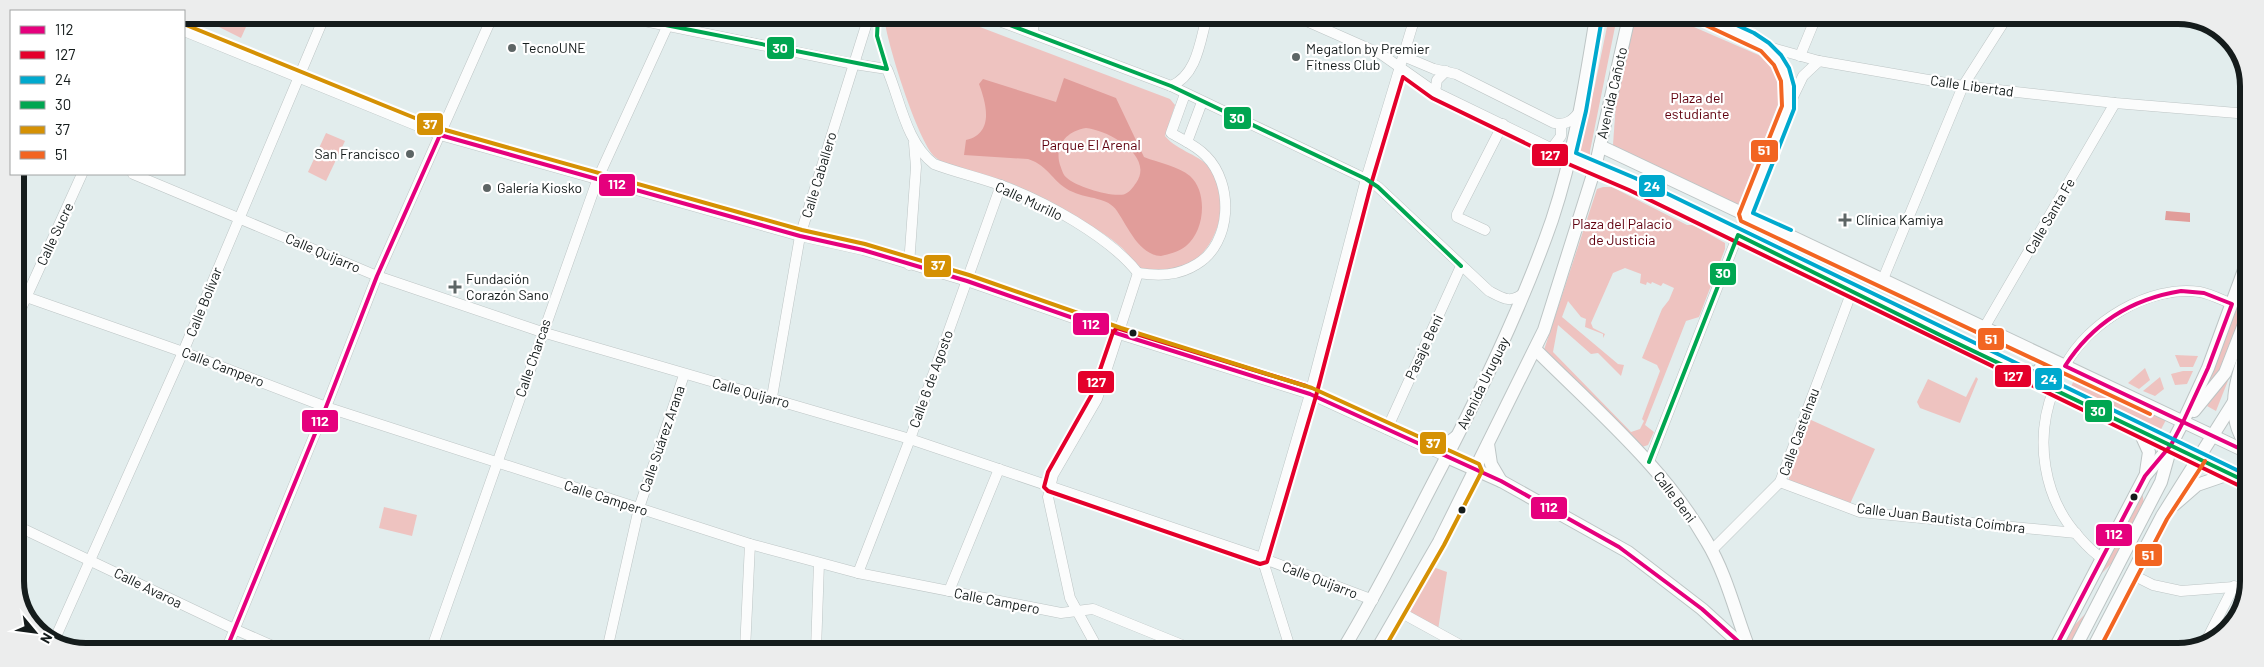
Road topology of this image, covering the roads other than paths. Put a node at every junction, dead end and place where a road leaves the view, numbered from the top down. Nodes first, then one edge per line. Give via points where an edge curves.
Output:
1 (321, 24) edge
2 (489, 24) edge
3 (669, 24) edge
4 (683, 24) edge
5 (866, 24) edge
6 (1008, 24) edge
7 (1034, 24) edge
8 (1205, 24) edge
9 (1313, 24) edge
10 (1412, 24) edge
11 (1595, 24) edge
12 (1627, 24) edge
13 (1723, 24) edge
14 (1813, 24) edge
15 (2003, 24) edge
16 (185, 31) edge
17 (1033, 33) junction
18 (1765, 46) junction
19 (1800, 56) junction
20 (1819, 61) junction
21 (1402, 62) junction
22 (854, 64) junction
23 (1446, 71) junction
24 (297, 78) junction
25 (1170, 86) junction
26 (1963, 86) junction
27 (1435, 92) junction
28 (1185, 94) junction
29 (1202, 102) junction
30 (2115, 103) junction
31 (1788, 107) junction
32 (1580, 110) junction
33 (2240, 113) edge
34 (1503, 124) junction
35 (1561, 125) junction
36 (440, 135) junction
37 (914, 142) junction
38 (1187, 142) junction
39 (1600, 146) junction
40 (1552, 148) junction
41 (1569, 157) junction
42 (1595, 168) junction
43 (81, 175) edge
44 (136, 175) edge
45 (598, 178) junction
46 (1366, 179) junction
47 (1001, 185) junction
48 (239, 216) junction
49 (1745, 216) junction
50 (1767, 227) junction
51 (1485, 230) dead end
52 (1738, 235) junction
53 (800, 236) junction
54 (1759, 245) junction
55 (909, 265) junction
56 (1461, 266) junction
57 (1138, 273) junction
58 (377, 276) junction
59 (1883, 279) junction
60 (967, 281) junction
61 (2240, 282) edge
62 (24, 287) edge
63 (1852, 291) junction
64 (1525, 292) junction
65 (24, 296) edge
66 (2232, 304) junction
67 (1984, 328) junction
68 (542, 332) junction
69 (1119, 334) junction
70 (2240, 334) edge
71 (1536, 349) junction
72 (184, 352) junction
73 (2038, 354) junction
74 (2065, 366) junction
75 (2240, 367) edge
76 (2023, 374) junction
77 (684, 375) junction
78 (2054, 389) junction
79 (2240, 392) edge
80 (1310, 394) junction
81 (772, 397) junction
82 (2233, 401) junction
83 (326, 407) junction
84 (2184, 422) junction
85 (1387, 429) junction
86 (2139, 430) junction
87 (2240, 433) edge
88 (1458, 435) junction
89 (2215, 436) junction
90 (910, 439) junction
91 (1488, 444) junction
92 (2171, 445) junction
93 (1426, 447) junction
94 (2240, 448) edge
95 (1447, 457) junction
96 (2200, 458) junction
97 (1648, 462) junction
98 (496, 463) junction
99 (999, 469) junction
100 (1476, 470) junction
101 (2232, 473) junction
102 (2145, 476) junction
103 (2240, 478) edge
104 (1501, 482) junction
105 (1780, 482) junction
106 (1050, 486) junction
107 (2151, 502) junction
108 (639, 508) junction
109 (2162, 516) junction
110 (24, 528) edge
111 (2076, 533) junction
112 (750, 544) junction
113 (1712, 550) junction
114 (1262, 558) junction
115 (2102, 558) junction
116 (90, 560) junction
117 (819, 563) junction
118 (858, 572) junction
119 (2115, 573) junction
120 (2131, 574) junction
121 (2234, 586) junction
122 (2240, 586) edge
123 (949, 591) junction
124 (1730, 598) junction
125 (1373, 600) junction
126 (1077, 612) junction
127 (1400, 612) junction
128 (1710, 616) junction
129 (2072, 616) junction
130 (60, 628) edge
131 (234, 630) junction
132 (2210, 634) edge
133 (229, 643) edge
134 (265, 643) edge
135 (433, 643) edge
136 (609, 643) edge
137 (745, 643) edge
138 (816, 643) edge
139 (1094, 643) edge
140 (1177, 643) edge
141 (1289, 643) edge
142 (1347, 643) edge
143 (1381, 643) edge
144 (1456, 643) edge
145 (1740, 643) edge
146 (1747, 643) edge
147 (2058, 643) edge
148 (2078, 643) edge
149 (2096, 643) edge

1 - 24 street, Calle Bolívar
2 - 36 street
3 - 45 street, Calle Charcas
4 - 22 street, Calle Murillo
5 - 22 street, Calle Caballero
6 - 17 street
7 - 17 street
8 - 25 street via 1194,63 1186,77
9 - 21 street
10 - 21 street
11 - 32 main road, Avenida Cañoto
12 - 39 main road, Avenida Cañoto
13 - 18 street, Calle Libertad
14 - 19 street
15 - 26 street
16 - 24 street
17 - 25 street
18 - 19 street, Calle Libertad
18 - 31 street via 1784,70 1789,88
19 - 20 street, Calle Libertad
20 - 26 street, Calle Libertad
20 - 31 street via 1803,76
21 - 23 street
21 - 27 street
21 - 46 street
22 - 37 street, Calle Murillo via 886,69
22 - 53 street, Calle Caballero
23 - 27 street via 1437,80
23 - 35 street
24 - 36 street
24 - 48 street, Calle Bolívar
25 - 28 street
26 - 30 street, Calle Libertad
26 - 59 street
27 - 34 street
28 - 29 street
28 - 38 street via 1171,133
29 - 38 street
29 - 46 street
30 - 33 street, Calle Libertad
30 - 67 street, Calle Santa Fe
31 - 49 street
32 - 35 street via 1575,118
32 - 41 main road, Avenida Cañoto
34 - 40 street
34 - 51 street via 1457,214 1457,217
35 - 40 street via 1561,136
36 - 45 street
36 - 58 street
37 - 47 street, Calle Murillo via 934,164
37 - 55 street, Calle Murillo via 916,167
38 - 57 street via 1214,166 1225,190 1225,213 1218,239 1207,256 1196,264 1170,275
39 - 42 main road, Avenida Cañoto
39 - 49 main road
40 - 41 street
41 - 42 main road
41 - 64 main road, Avenida Uruguay via 1552,218
42 - 52 main road
42 - 71 main road via 1550,315
43 - 62 street, Calle Sucre
44 - 48 street, Calle Quijarro
45 - 53 street
45 - 68 street, Calle Charcas
46 - 56 street
46 - 80 street
47 - 57 street, Calle Murillo via 1101,238
47 - 60 street, Calle 6 de Agosto
48 - 58 street, Calle Quijarro
48 - 72 street, Calle Bolívar
49 - 50 main road
49 - 52 street
50 - 54 main road via 1758,232
50 - 59 main road
52 - 54 main road
52 - 97 street
53 - 55 street via 863,250
53 - 81 street, Calle Caballero
54 - 63 main road
55 - 60 street
56 - 64 street via 1489,291 1505,300 1516,300
56 - 85 street, Pasaje Beni
57 - 69 street
58 - 68 street, Calle Quijarro
58 - 83 street
59 - 67 main road
60 - 69 street
60 - 90 street, Calle 6 de Agosto
61 - 66 main road
63 - 76 main road
63 - 105 street, Calle Castelnau
64 - 88 main road, Avenida Uruguay
65 - 72 street, Calle Campero
66 - 74 street via 2190,292 2141,301 2097,326 2076,348
66 - 84 main road
67 - 73 main road
68 - 77 street, Calle Quijarro
68 - 98 street, Calle Charcas
69 - 80 street
69 - 106 street via 1097,398 1053,475
70 - 84 main road via 2224,373
71 - 91 main road
71 - 97 main road, Calle Beni
72 - 83 street, Calle Campero
72 - 116 street, Calle Bolívar
73 - 74 main road
73 - 76 main road via 2042,368
74 - 84 main road
75 - 82 main road
76 - 78 main road
77 - 81 street, Calle Quijarro
77 - 108 street, Calle Suárez Arana
78 - 86 main road
78 - 111 street via 2043,426 2044,458 2054,496
79 - 82 main road
80 - 85 street
80 - 114 street
81 - 90 street, Calle Quijarro
82 - 87 main road
82 - 89 main road
83 - 98 street, Calle Campero
83 - 131 street
84 - 89 main road
84 - 92 main road
85 - 93 street
86 - 92 main road
86 - 102 main road via 2149,452
88 - 93 main road via 1446,445 1435,449
88 - 95 main road, Avenida Uruguay
89 - 94 main road
89 - 96 main road
90 - 99 street, Calle Quijarro
90 - 118 street, Calle 6 de Agosto
91 - 100 main road
91 - 104 main road via 1491,464
92 - 96 main road
92 - 102 main road
92 - 107 main road via 2161,482
93 - 95 street
95 - 100 main road
95 - 125 main road, Avenida Uruguay
96 - 101 main road
96 - 109 main road
97 - 113 main road, Calle Beni via 1672,490
98 - 108 street, Calle Campero
98 - 135 street, Calle Charcas
99 - 106 street, Calle Quijarro
99 - 123 street
100 - 104 main road
100 - 127 main road
101 - 103 main road
101 - 109 main road via 2197,485
102 - 107 main road
102 - 115 main road
104 - 128 main road via 1628,552
105 - 111 street, Calle Juan Bautista Coímbra via 1860,512
105 - 113 street, Calle Castelnau
106 - 114 street, Calle Quijarro
106 - 126 street via 1048,497 1070,598
107 - 119 main road
108 - 112 street, Calle Campero
108 - 136 street, Calle Suárez Arana
109 - 120 main road
110 - 116 street, Calle Avaroa
111 - 115 street
112 - 117 street, Calle Campero
112 - 137 street
113 - 124 main road, Calle Beni
114 - 125 street, Calle Quijarro
114 - 141 street
115 - 129 main road
116 - 130 street, Calle Bolívar
116 - 131 street, Calle Avaroa
117 - 118 street, Calle Campero
117 - 138 street
118 - 123 street, Calle Campero
119 - 129 main road
119 - 148 main road
120 - 121 street via 2153,585 2181,591
120 - 149 main road
121 - 122 street
121 - 132 street
123 - 126 street, Calle Campero via 1060,613
124 - 128 main road via 1726,612
124 - 146 main road, Calle Beni
125 - 142 main road, Avenida Uruguay
126 - 139 street
126 - 140 street, Calle Campero via 1093,610
127 - 143 main road
127 - 144 street
128 - 145 main road
129 - 147 main road
131 - 133 street
131 - 134 street, Calle Avaroa

